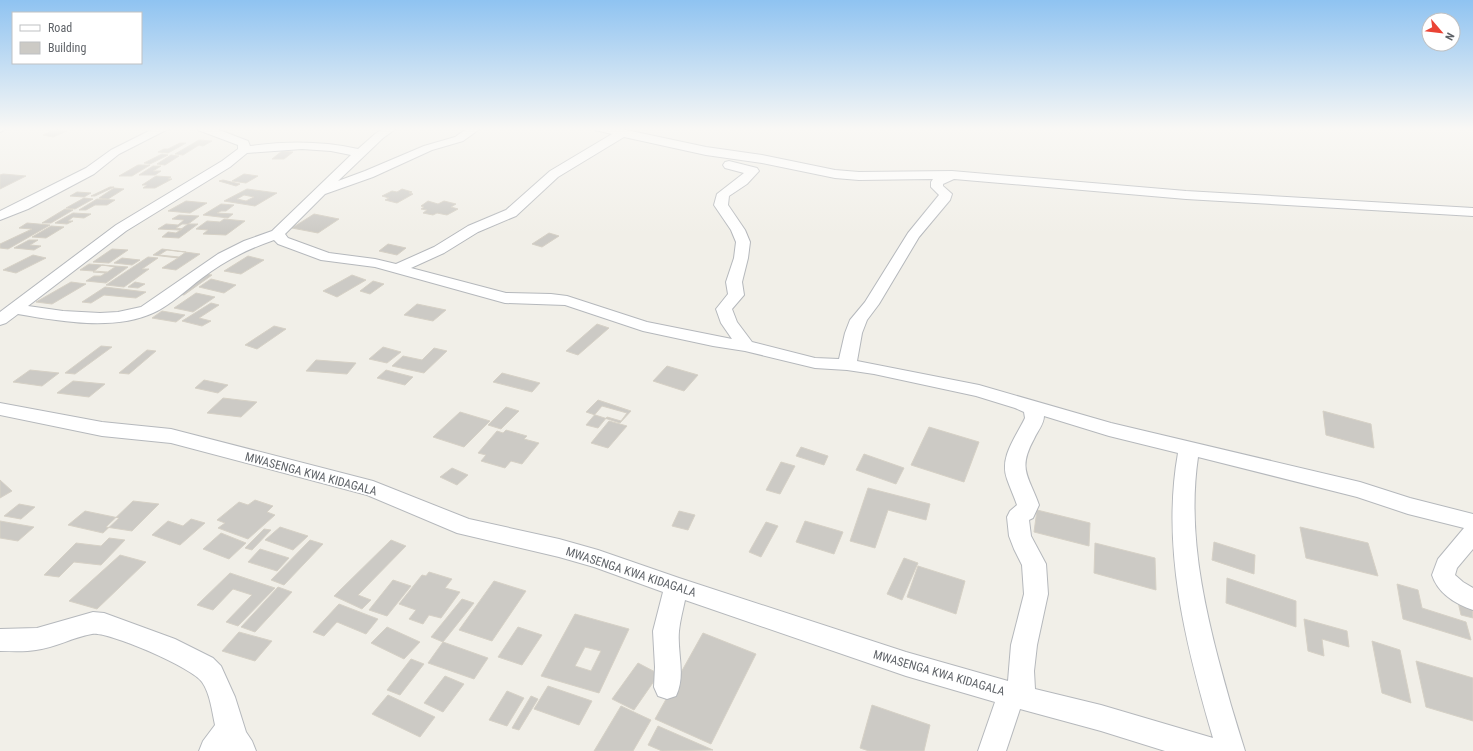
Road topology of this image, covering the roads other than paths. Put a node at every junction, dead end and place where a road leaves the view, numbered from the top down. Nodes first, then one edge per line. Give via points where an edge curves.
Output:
1 (100, 163) edge
2 (227, 163) edge
3 (349, 163) edge
4 (394, 163) edge
5 (570, 163) edge
6 (726, 163) edge
7 (782, 163) edge
8 (952, 175) junction
9 (317, 194) junction
10 (1473, 212) edge
11 (0, 216) edge
12 (277, 234) junction
13 (399, 269) junction
14 (15, 309) junction
15 (0, 320) edge
16 (729, 323) junction
17 (701, 338) junction
18 (746, 346) junction
19 (847, 365) junction
20 (1021, 403) junction
21 (0, 409) edge
22 (1189, 449) junction
23 (1473, 522) edge
24 (1473, 533) edge
25 (676, 587) junction
26 (1473, 600) edge
27 (0, 640) edge
28 (667, 687) dead end
29 (1016, 696) junction
30 (236, 739) edge
31 (213, 751) edge
32 (992, 751) edge
33 (1210, 751) edge
34 (1231, 751) edge

1 - 11 street via 90,171
2 - 14 street via 122,228
3 - 9 street
4 - 9 street
5 - 13 street via 554,174 511,213 473,229 439,250
6 - 16 street via 753,171 723,194 721,205 743,242 734,282 736,295 724,309
7 - 8 street via 859,176
8 - 10 street via 1186,195
8 - 19 street via 937,182 937,187 946,194 943,200 914,234 858,322
9 - 12 street
12 - 13 street via 283,241 326,257 375,263
12 - 14 street via 254,241 235,251 207,267 158,303 131,315 67,317
13 - 17 street via 506,298 567,301 643,326
14 - 15 street
16 - 17 street via 721,331
16 - 18 street
17 - 18 street
18 - 19 street via 816,363
19 - 20 street via 979,391
20 - 22 street
20 - 29 street via 1032,409 1035,418 1021,444 1014,466 1028,504 1025,512 1018,517 1018,523 1025,549 1034,564 1036,594
21 - 25 street, MWASENGA KWA KIDAGALA via 102,430 197,441 270,464 373,489 465,527 598,559
22 - 23 street via 1360,490 1408,506
22 - 34 street via 1183,494 1188,576 1198,630
24 - 26 street via 1444,569 1449,584
25 - 28 street via 666,631
25 - 29 street, MWASENGA KWA KIDAGALA via 906,664
27 - 30 street via 36,639 93,623 104,624 166,647 204,666 212,674
29 - 32 street
29 - 33 street, MWASENGA KWA KIDAGALA via 1101,718
30 - 31 street

